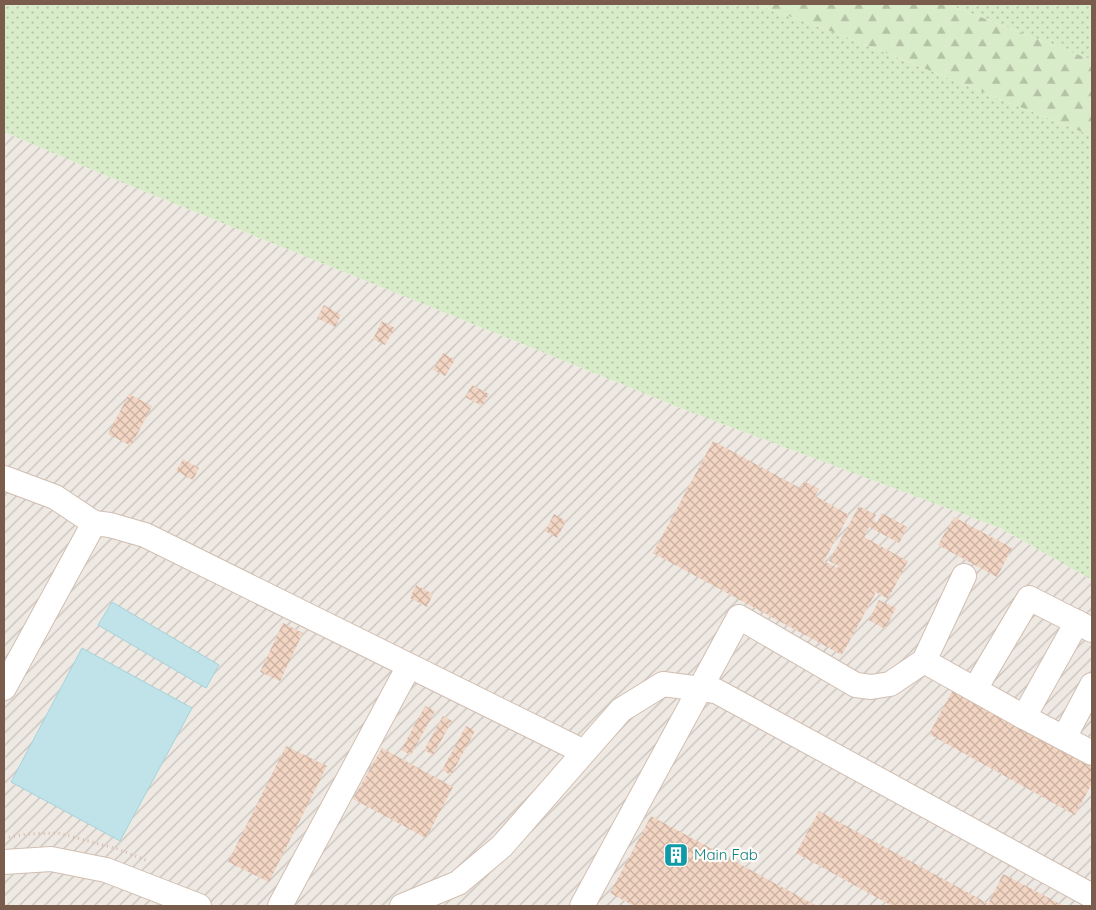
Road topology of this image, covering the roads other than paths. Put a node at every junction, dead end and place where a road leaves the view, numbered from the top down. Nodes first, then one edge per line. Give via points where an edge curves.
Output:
1 (4, 478) edge
2 (94, 523) junction
3 (964, 576) dead end
4 (1084, 626) edge
5 (924, 661) junction
6 (409, 666) junction
7 (1092, 685) edge
8 (4, 688) edge
9 (700, 688) junction
10 (975, 690) junction
11 (1024, 716) junction
12 (1064, 738) junction
13 (584, 752) junction
14 (1092, 753) edge
15 (4, 862) edge
16 (1092, 896) edge
17 (199, 906) edge
18 (280, 906) edge
19 (402, 906) edge
20 (582, 906) edge

1 - 2 lane via 55,498
2 - 6 lane via 145,535
2 - 8 lane
3 - 5 lane
4 - 10 lane via 1029,598
4 - 11 lane
5 - 9 lane via 890,684 856,685 739,617
5 - 10 lane
6 - 13 lane
6 - 18 lane
7 - 12 lane
9 - 13 lane via 662,684 621,710
9 - 16 lane via 716,690
9 - 20 lane
10 - 11 lane
11 - 12 lane
12 - 14 lane
13 - 19 lane via 502,846 458,883
15 - 17 lane via 50,859 106,870

